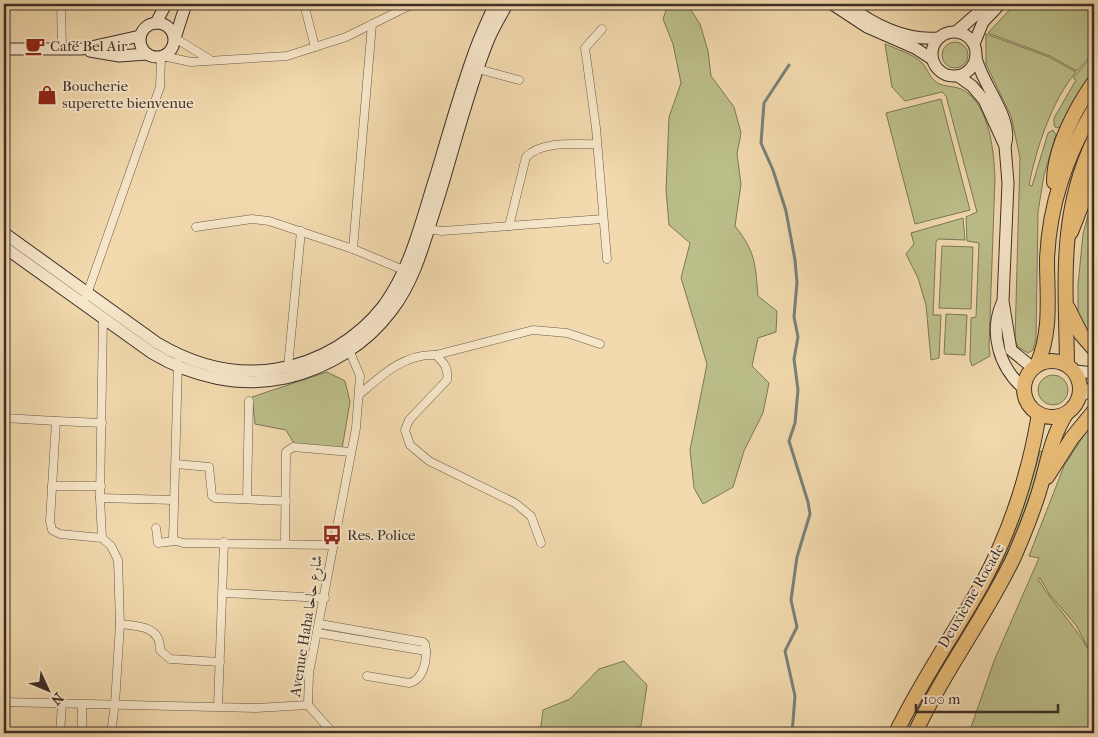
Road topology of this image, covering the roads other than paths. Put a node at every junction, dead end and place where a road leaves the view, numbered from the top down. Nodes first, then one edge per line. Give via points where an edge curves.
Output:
1 (61, 4) edge
2 (166, 4) edge
3 (186, 4) edge
4 (304, 4) edge
5 (397, 4) edge
6 (413, 4) edge
7 (494, 4) edge
8 (507, 4) edge
9 (832, 4) edge
10 (846, 4) edge
11 (988, 4) edge
12 (1000, 4) edge
13 (394, 13) junction
14 (156, 22) junction
15 (372, 24) junction
16 (602, 29) dead end
17 (956, 32) junction
18 (140, 36) junction
19 (175, 38) junction
20 (939, 38) junction
21 (974, 44) junction
22 (315, 47) junction
23 (4, 49) edge
24 (82, 49) junction
25 (62, 50) junction
26 (147, 54) junction
27 (162, 57) junction
28 (976, 57) junction
29 (209, 59) junction
30 (932, 59) junction
31 (478, 69) junction
32 (958, 76) junction
33 (519, 80) dead end
34 (1094, 82) edge
35 (1094, 109) edge
36 (452, 140) junction
37 (1094, 140) edge
38 (597, 144) junction
39 (1005, 146) junction
40 (1094, 173) edge
41 (1056, 198) junction
42 (603, 219) junction
43 (509, 226) junction
44 (196, 227) dead end
45 (424, 228) junction
46 (301, 231) junction
47 (4, 233) edge
48 (1066, 241) junction
49 (4, 247) edge
50 (353, 249) junction
51 (606, 259) dead end
52 (408, 272) junction
53 (86, 299) junction
54 (1003, 301) junction
55 (1066, 305) junction
56 (103, 318) junction
57 (600, 344) dead end
58 (347, 346) junction
59 (1094, 349) edge
60 (436, 355) junction
61 (178, 361) junction
62 (1035, 366) junction
63 (288, 367) junction
64 (1071, 368) junction
65 (1094, 373) edge
66 (1094, 386) edge
67 (1024, 389) junction
68 (360, 394) junction
69 (1080, 397) junction
70 (249, 401) dead end
71 (1094, 411) edge
72 (1039, 414) junction
73 (1066, 414) junction
74 (4, 418) edge
75 (56, 421) junction
76 (102, 423) junction
77 (351, 452) junction
78 (176, 464) junction
79 (52, 486) junction
80 (101, 486) junction
81 (1038, 493) junction
82 (100, 498) junction
83 (247, 499) junction
84 (174, 500) junction
85 (286, 501) junction
86 (156, 528) dead end
87 (102, 538) junction
88 (175, 541) junction
89 (224, 542) junction
90 (285, 543) junction
91 (542, 543) dead end
92 (333, 545) junction
93 (224, 593) junction
94 (324, 598) junction
95 (120, 624) junction
96 (320, 624) junction
97 (318, 633) junction
98 (426, 652) junction
99 (220, 662) junction
100 (367, 676) dead end
101 (4, 702) edge
102 (62, 704) junction
103 (115, 704) junction
104 (82, 705) junction
105 (308, 705) junction
106 (218, 706) junction
107 (111, 732) edge
108 (60, 733) edge
109 (82, 733) edge
110 (142, 733) edge
111 (333, 733) edge
112 (896, 733) edge
113 (915, 733) edge

1 - 25 street
2 - 14 street
3 - 19 street
4 - 22 street
5 - 13 street
6 - 13 street
7 - 36 street via 473,55
8 - 31 street
9 - 30 street via 867,27
10 - 20 street via 869,20 898,33
11 - 17 street
12 - 21 street via 983,22
13 - 15 street
14 - 18 street via 146,27
14 - 19 street via 167,25
15 - 22 street
15 - 50 street
16 - 38 street via 585,48
17 - 20 street
17 - 21 street
18 - 24 street
18 - 26 street via 141,46
19 - 27 street via 172,49
19 - 29 street
20 - 30 street via 934,44
21 - 28 street
22 - 29 street via 264,59
23 - 25 street
24 - 25 street
24 - 26 street via 119,56
26 - 27 street
27 - 29 street via 191,62
27 - 53 street via 160,87
28 - 32 street via 970,70
28 - 39 street via 1004,122
30 - 32 street via 944,75
31 - 33 street
31 - 36 street
32 - 39 street via 984,100
34 - 41 highway via 1062,145 1054,177
35 - 41 highway via 1069,159
36 - 45 street
37 - 48 highway via 1078,176
38 - 42 street
38 - 43 street via 548,147 531,152 526,157
39 - 54 street via 1008,183
40 - 48 highway
41 - 62 highway via 1047,259 1047,329
42 - 43 street
42 - 51 street
43 - 45 street via 442,231
44 - 46 street via 252,219 270,220
45 - 52 street
46 - 50 street
46 - 63 street
47 - 53 street
48 - 55 highway
49 - 53 street
50 - 52 street
52 - 58 street via 393,310 366,339
53 - 56 street
53 - 61 street via 157,343
54 - 62 street via 1011,350
54 - 67 street via 998,317 999,351 1008,372
55 - 59 highway via 1081,334
55 - 64 highway
56 - 61 street via 152,353
56 - 76 street
57 - 60 street via 567,334 533,330
58 - 61 street via 310,371 276,380 249,382 223,379
58 - 63 street
58 - 68 street, Avenue Haha شارع حاحا via 360,376
60 - 68 street via 411,356
60 - 91 street via 449,372 447,380 409,420 405,430 410,445 429,461 515,503 531,516
61 - 63 street via 246,371
61 - 78 street
62 - 64 highway via 1052,360
62 - 67 highway via 1026,378
64 - 65 street
64 - 69 highway via 1080,381
66 - 69 street
67 - 72 highway via 1028,404
68 - 77 street, Avenue Haha شارع حاحا
69 - 73 highway
70 - 83 street
71 - 81 highway via 1064,450
72 - 73 highway via 1050,417
72 - 112 highway, Deuxième Rocade via 1026,477 1004,537 982,583
73 - 81 highway, Deuxième Rocade via 1053,439
74 - 75 street
75 - 76 street
75 - 79 street
76 - 80 street
77 - 85 street via 290,448 286,452
77 - 92 street, Avenue Haha شارع حاحا
78 - 83 street via 210,467 213,498
78 - 84 street
79 - 80 street
79 - 87 street via 52,530 60,534
80 - 82 street
81 - 113 highway, Deuxième Rocade via 1006,573 942,680
82 - 84 street
82 - 87 street
83 - 85 street
84 - 88 street via 172,535
85 - 90 street
86 - 88 street via 158,543
87 - 95 street via 111,546 118,560
88 - 89 street
89 - 90 street
89 - 93 street
90 - 92 street
92 - 94 street, Avenue Haha شارع حاحا
93 - 94 street
93 - 99 street
94 - 96 street, Avenue Haha شارع حاحا
95 - 99 street via 144,627 153,632 159,639 160,650 170,660
95 - 103 street
96 - 97 street, Avenue Haha شارع حاحا
96 - 98 street via 423,642
97 - 98 street
97 - 105 street, Avenue Haha شارع حاحا via 308,681
98 - 100 street via 422,675 415,682 408,684
99 - 106 street
101 - 102 street, Avenue Haha شارع حاحا
102 - 104 street, Avenue Haha شارع حاحا
102 - 108 street
103 - 104 street, Avenue Haha شارع حاحا
103 - 106 street, Avenue Haha شارع حاحا
103 - 107 street
104 - 109 street
105 - 106 street, Avenue Haha شارع حاحا
105 - 111 street
107 - 110 street

